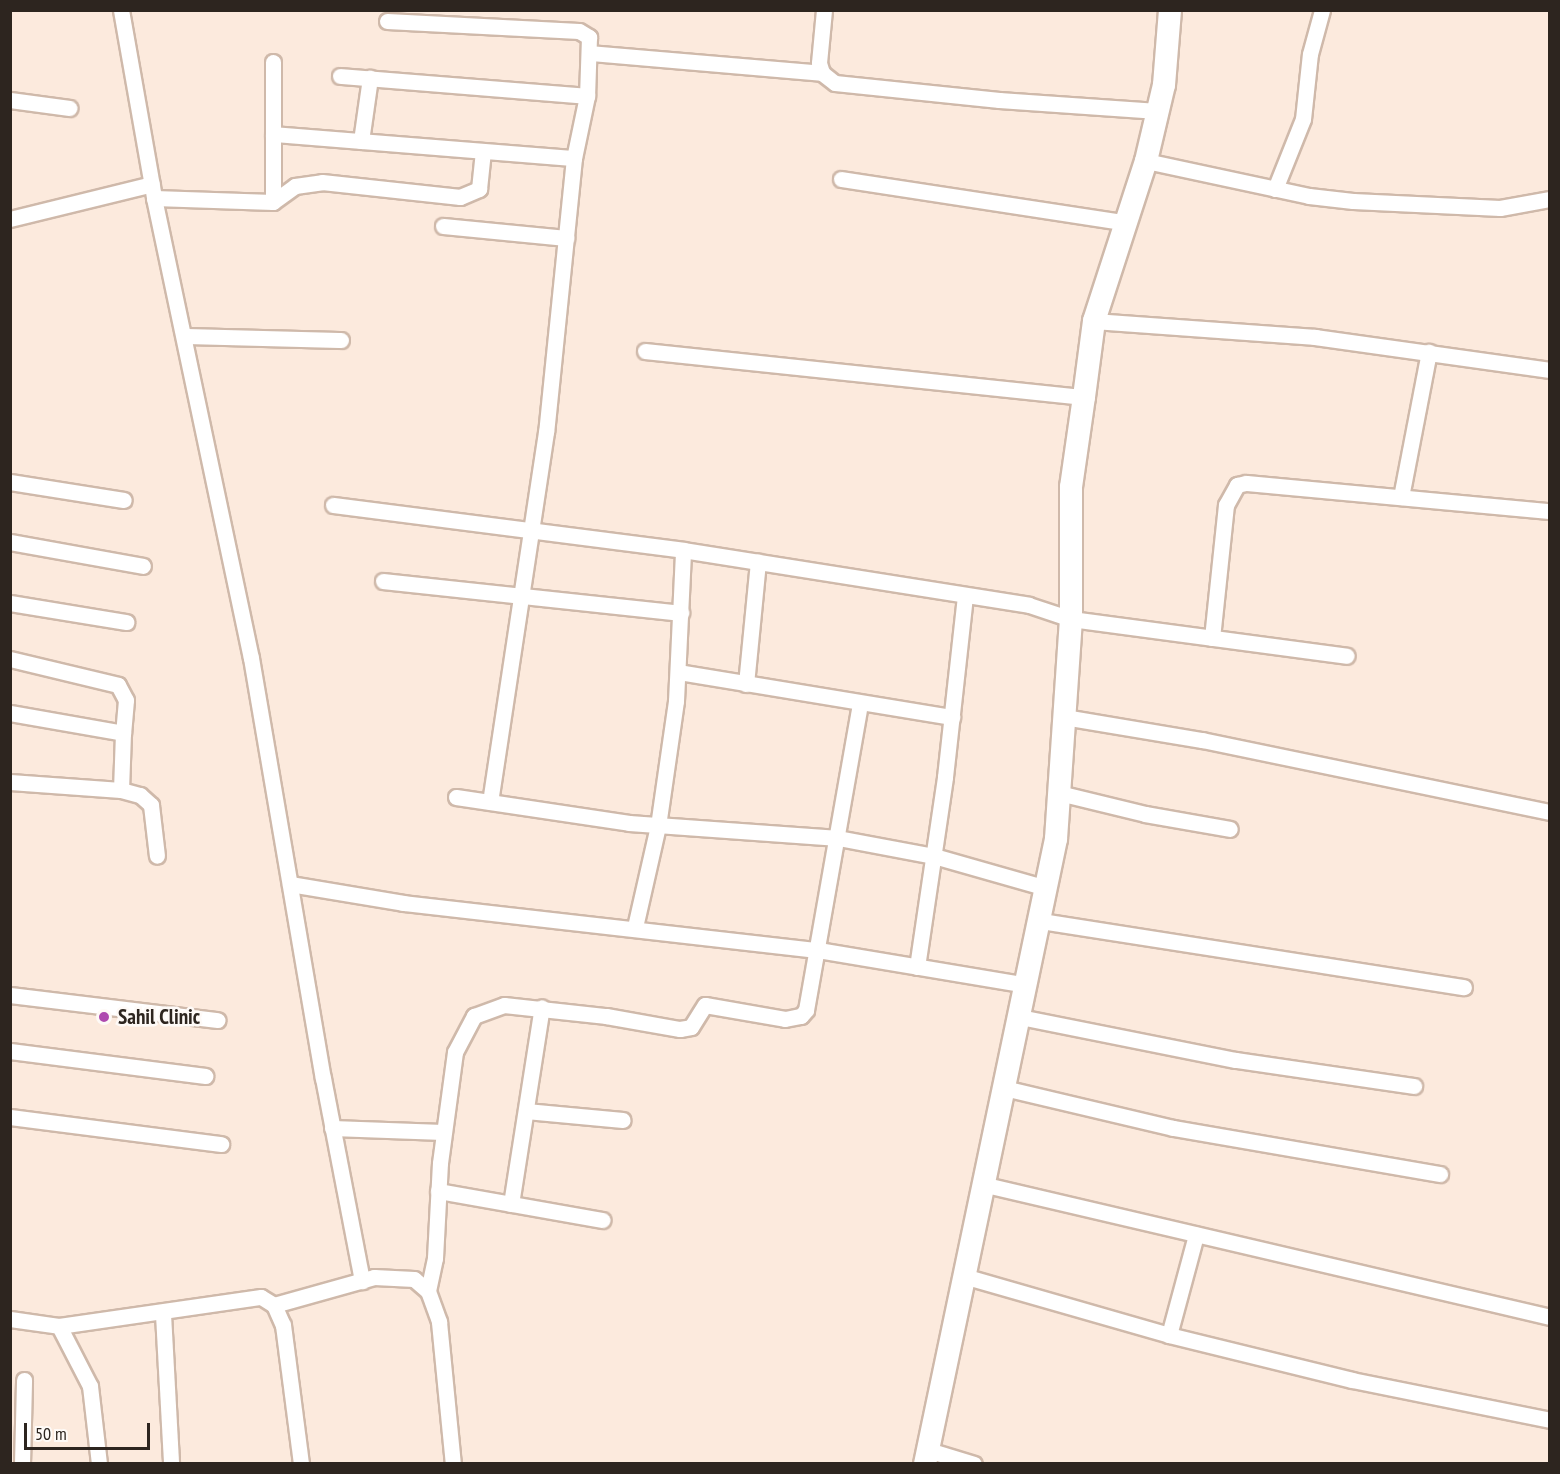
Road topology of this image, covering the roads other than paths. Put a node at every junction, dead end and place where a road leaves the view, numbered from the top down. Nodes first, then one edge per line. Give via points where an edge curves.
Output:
1 (121, 10) edge
2 (824, 10) edge
3 (1170, 10) edge
4 (1322, 10) edge
5 (387, 21) dead end
6 (590, 53) junction
7 (273, 62) dead end
8 (822, 74) junction
9 (340, 76) dead end
10 (370, 78) junction
11 (587, 96) junction
12 (10, 100) edge
13 (69, 108) dead end
14 (1158, 111) junction
15 (273, 134) junction
16 (361, 141) junction
17 (483, 151) junction
18 (574, 158) junction
19 (1146, 161) junction
20 (841, 179) dead end
21 (1275, 189) junction
22 (153, 191) junction
23 (1550, 199) edge
24 (273, 202) junction
25 (10, 219) edge
26 (1123, 222) junction
27 (443, 226) dead end
28 (566, 238) junction
29 (1094, 321) junction
30 (184, 336) junction
31 (341, 340) dead end
32 (645, 351) dead end
33 (1429, 352) junction
34 (1550, 370) edge
35 (1083, 397) junction
36 (10, 482) edge
37 (1401, 497) junction
38 (124, 500) dead end
39 (333, 505) dead end
40 (1550, 511) edge
41 (528, 532) junction
42 (10, 542) edge
43 (683, 550) junction
44 (758, 562) junction
45 (143, 566) dead end
46 (383, 581) dead end
47 (518, 595) junction
48 (966, 595) junction
49 (10, 603) edge
50 (681, 614) junction
51 (1071, 619) junction
52 (126, 622) dead end
53 (1212, 638) junction
54 (1347, 656) dead end
55 (10, 659) edge
56 (679, 672) junction
57 (746, 684) junction
58 (860, 704) junction
59 (10, 713) edge
60 (952, 717) junction
61 (1064, 717) junction
62 (123, 733) junction
63 (10, 782) edge
64 (121, 790) junction
65 (1059, 793) junction
66 (456, 797) dead end
67 (490, 802) junction
68 (1550, 812) edge
69 (658, 826) junction
70 (1230, 829) dead end
71 (838, 838) junction
72 (158, 856) dead end
73 (934, 856) junction
74 (290, 884) junction
75 (1046, 888) junction
76 (1041, 921) junction
77 (635, 927) junction
78 (818, 950) junction
79 (917, 967) junction
80 (1027, 985) junction
81 (1464, 987) dead end
82 (10, 995) edge
83 (542, 1007) junction
84 (1020, 1017) junction
85 (217, 1020) dead end
86 (10, 1051) edge
87 (205, 1076) dead end
88 (1414, 1086) dead end
89 (1004, 1088) junction
90 (526, 1111) junction
91 (10, 1117) edge
92 (623, 1120) dead end
93 (332, 1128) junction
94 (443, 1132) junction
95 (221, 1144) dead end
96 (1440, 1174) dead end
97 (986, 1185) junction
98 (438, 1191) junction
99 (511, 1204) junction
100 (602, 1220) dead end
101 (1196, 1235) junction
102 (967, 1278) junction
103 (362, 1281) junction
104 (428, 1291) junction
105 (274, 1305) junction
106 (163, 1314) junction
107 (1550, 1317) edge
108 (10, 1319) edge
109 (59, 1326) junction
110 (1169, 1335) junction
111 (24, 1380) dead end
112 (1550, 1420) edge
113 (927, 1457) edge
114 (22, 1464) edge
115 (99, 1464) edge
116 (171, 1464) edge
117 (301, 1464) edge
118 (453, 1464) edge
119 (974, 1464) edge

1 - 22 street
2 - 8 street via 819,46
3 - 14 street
4 - 21 street via 1310,54 1303,119
5 - 6 street via 579,31 589,37
6 - 8 street
6 - 11 street
7 - 15 street
8 - 14 street via 835,83
9 - 10 street
10 - 11 street
10 - 16 street
11 - 18 street
12 - 13 street
14 - 19 street
15 - 16 street
15 - 24 street
16 - 17 street
17 - 18 street
17 - 24 street via 479,189 460,197 322,182 295,186
18 - 28 street
19 - 21 street
19 - 26 street
20 - 26 street
21 - 23 street via 1353,201 1500,208
22 - 24 street
22 - 25 street
22 - 30 street
26 - 29 street
27 - 28 street
28 - 41 street via 546,432
29 - 33 street via 1314,337
29 - 35 street
30 - 31 street
30 - 74 street via 231,550
32 - 35 street
33 - 34 street
33 - 37 street
35 - 51 street via 1071,487
36 - 38 street
37 - 40 street
37 - 53 street via 1237,485 1226,506
39 - 41 street
41 - 43 street
41 - 47 street
42 - 45 street
43 - 44 street
43 - 50 street
44 - 48 street
44 - 57 street
46 - 47 street
47 - 50 street
47 - 67 street
48 - 51 street via 1048,609
48 - 60 street
49 - 52 street
50 - 56 street
51 - 53 street
51 - 61 street
53 - 54 street
55 - 62 street via 118,685 126,700
56 - 57 street
56 - 69 street
57 - 58 street
58 - 60 street
58 - 71 street
59 - 62 street
60 - 73 street
61 - 65 street
61 - 68 street via 1202,740
62 - 64 street
63 - 64 street
64 - 72 street via 140,795 151,805
65 - 70 street
65 - 75 street via 1056,839
66 - 67 street
67 - 69 street
69 - 71 street
69 - 77 street
71 - 73 street
71 - 78 street
73 - 75 street
73 - 79 street
74 - 77 street via 403,903
74 - 93 street
75 - 76 street
76 - 80 street
76 - 81 street
77 - 78 street
78 - 79 street
78 - 83 street via 806,1010 794,1018 712,1004 698,1010 691,1027 680,1029
79 - 80 street
80 - 84 street
82 - 85 street
83 - 90 street
83 - 94 street via 504,1005 474,1016 454,1053
84 - 88 street via 1236,1060
84 - 89 street
86 - 87 street
89 - 96 street via 1173,1128
89 - 97 street
90 - 92 street
90 - 99 street
91 - 95 street
93 - 94 street
93 - 103 street
94 - 98 street
97 - 101 street
97 - 102 street
98 - 99 street
98 - 104 street via 435,1258
99 - 100 street
101 - 107 street
101 - 110 street
102 - 110 street
102 - 113 street
103 - 104 street via 397,1276 414,1279
103 - 105 street
104 - 118 street via 439,1322
105 - 106 street via 261,1297 246,1296
105 - 117 street via 283,1325
106 - 109 street
106 - 116 street
108 - 109 street
109 - 115 street via 90,1386
110 - 112 street via 1352,1380
111 - 114 street
113 - 119 street

